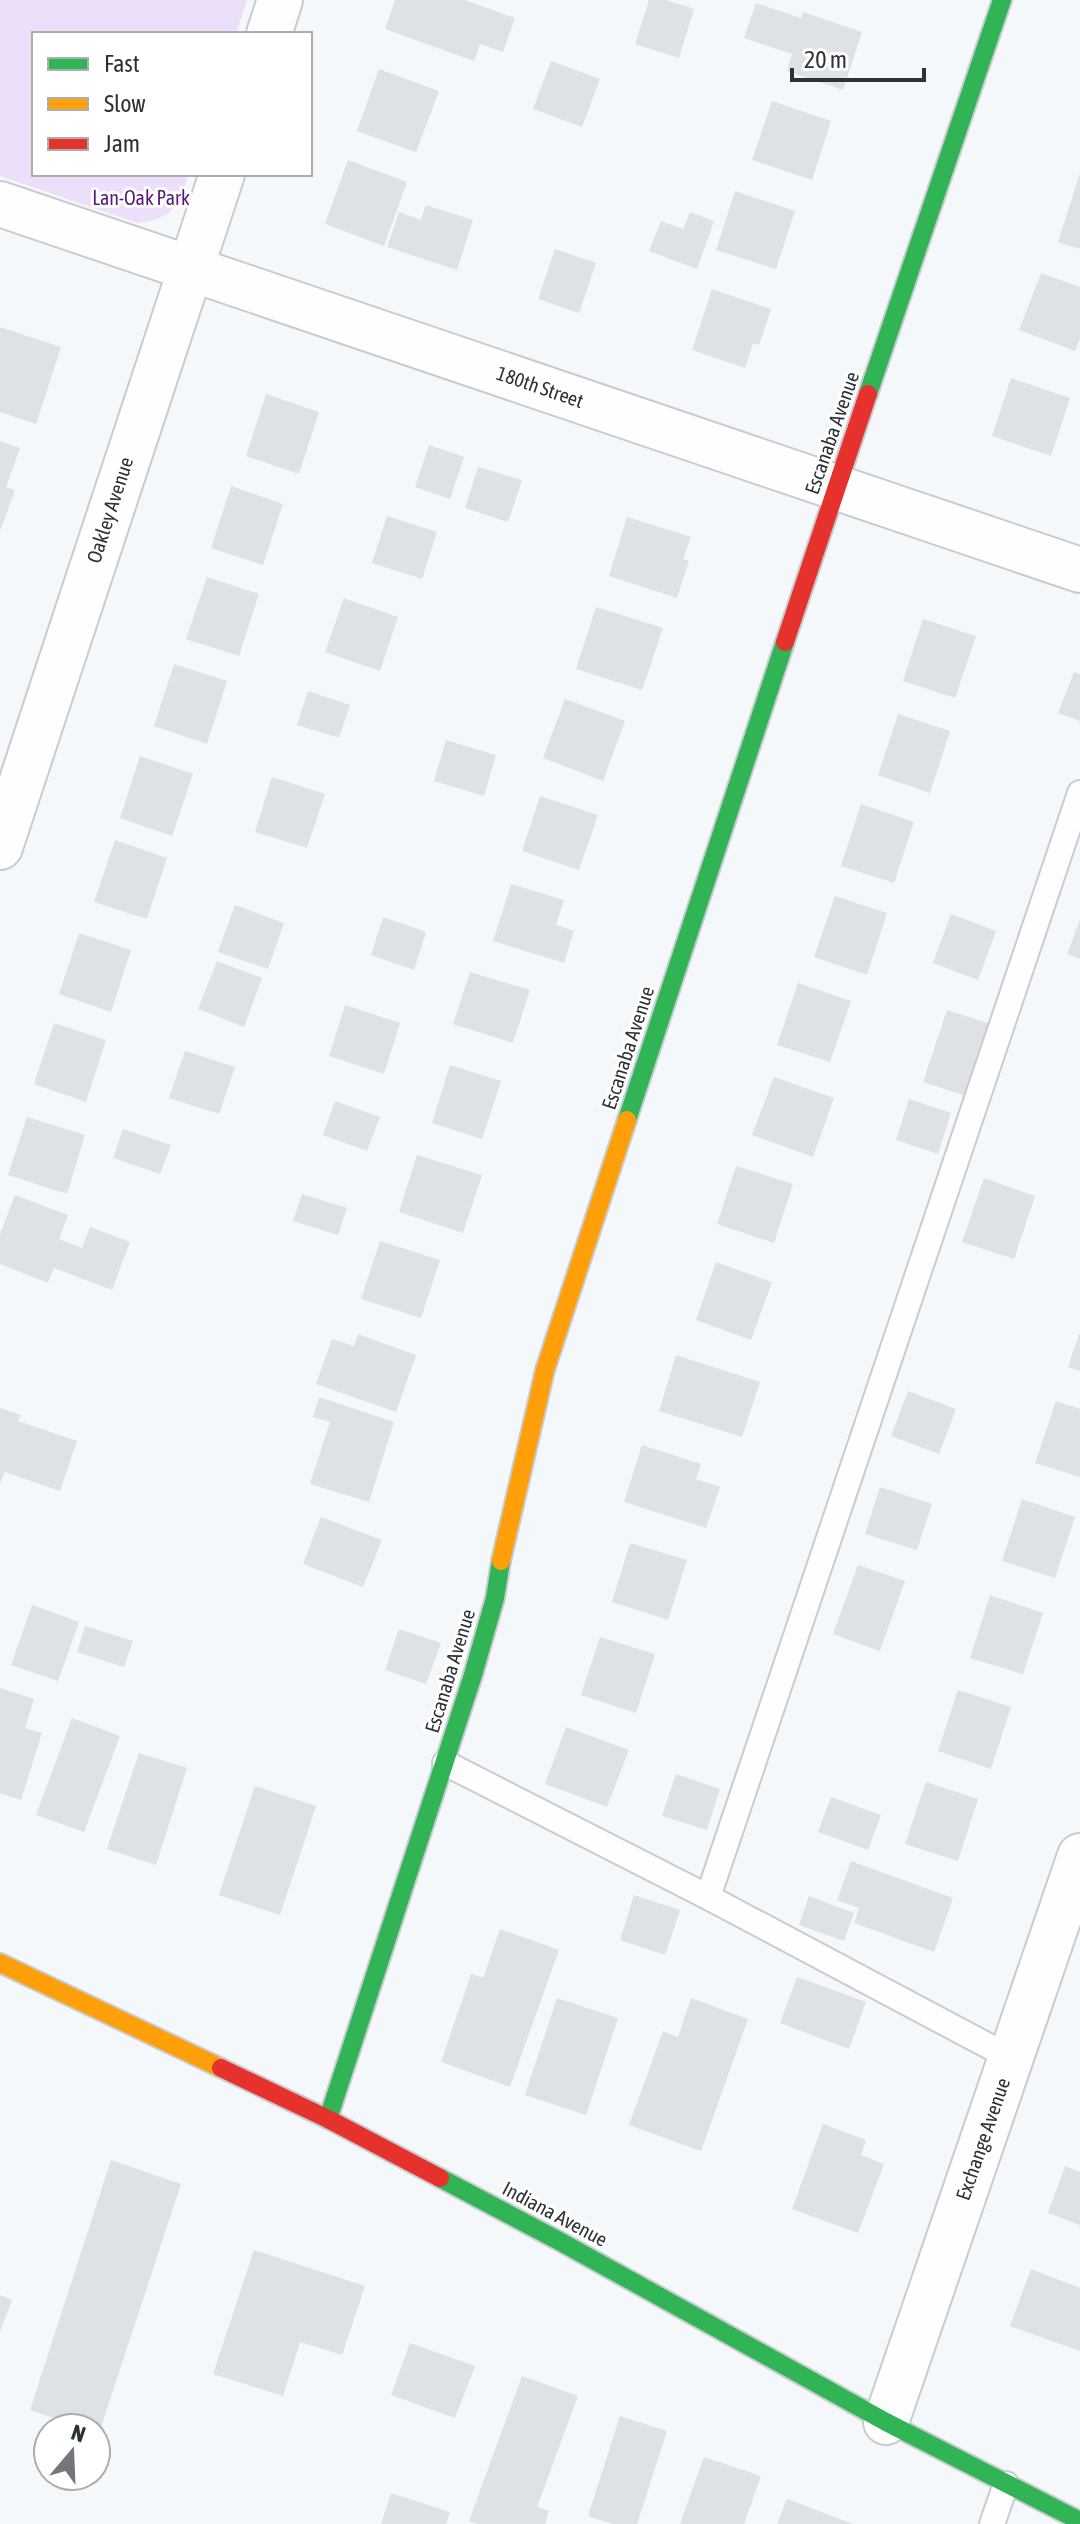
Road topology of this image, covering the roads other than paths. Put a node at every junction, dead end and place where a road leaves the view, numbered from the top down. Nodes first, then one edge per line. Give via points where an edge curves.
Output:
1 (280, 0) edge
2 (1002, 0) edge
3 (270, 32) edge
4 (221, 176) edge
5 (0, 204) edge
6 (190, 268) junction
7 (836, 488) junction
8 (1080, 570) edge
9 (1080, 793) edge
10 (0, 847) edge
11 (445, 1763) junction
12 (1080, 1856) edge
13 (708, 1897) junction
14 (0, 1963) edge
15 (1011, 2058) junction
16 (328, 2119) junction
17 (886, 2422) junction
18 (1006, 2484) junction
19 (1080, 2521) edge
20 (992, 2524) edge

1 - 3 street
2 - 7 street, Escanaba Avenue
4 - 6 street, Oakley Avenue
5 - 6 street, 180th Street
6 - 7 street, 180th Street
6 - 10 street, Oakley Avenue
7 - 8 street, 180th Street
7 - 11 street, Escanaba Avenue via 545,1370 495,1598
9 - 13 lane
11 - 13 lane
11 - 16 street, Escanaba Avenue
12 - 15 street, Exchange Avenue
13 - 15 lane
14 - 16 street, Indiana Avenue
15 - 17 street, Exchange Avenue
16 - 17 street, Indiana Avenue
17 - 18 street, Indiana Avenue
18 - 19 street, Indiana Avenue
18 - 20 lane

